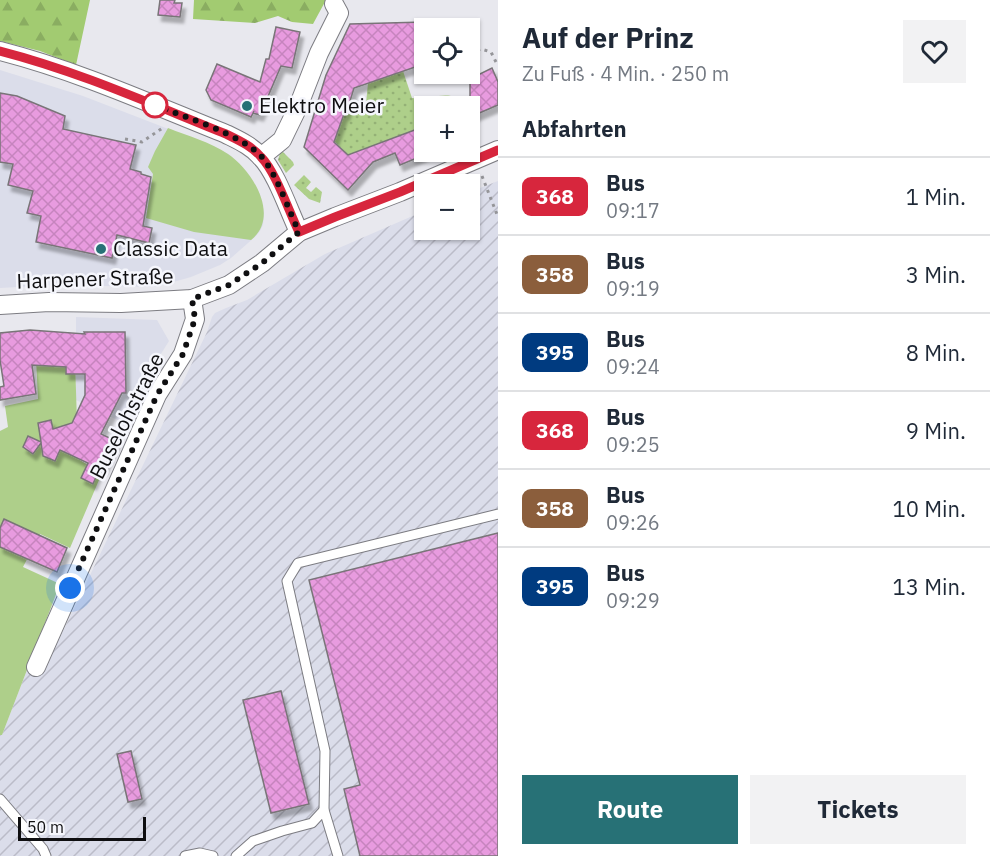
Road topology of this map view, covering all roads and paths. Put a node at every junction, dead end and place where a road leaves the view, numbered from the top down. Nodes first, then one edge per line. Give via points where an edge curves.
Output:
1 (334, 4) dead end
2 (480, 50) edge
3 (0, 51) edge
4 (498, 66) edge
5 (171, 111) junction
6 (125, 139) dead end
7 (498, 150) edge
8 (261, 157) junction
9 (480, 158) edge
10 (470, 162) edge
11 (476, 162) edge
12 (498, 217) edge
13 (299, 232) junction
14 (192, 299) junction
15 (0, 305) edge
16 (498, 514) edge
17 (36, 667) dead end
18 (0, 799) edge
19 (324, 810) junction
20 (46, 856) edge
21 (185, 856) edge
22 (213, 856) edge
23 (236, 856) edge
24 (338, 856) edge

1 - 8 street via 339,13 298,107 282,140
2 - 4 path via 491,52
3 - 5 street via 78,74
5 - 6 path via 163,128 142,142
5 - 8 street via 226,134
7 - 9 street
8 - 13 street
10 - 13 street
11 - 12 path
13 - 14 street via 229,285
14 - 15 street, Harpener Straße
14 - 17 street, Buselohstraße via 195,319 183,354 157,395
16 - 19 lane via 298,563 286,581 325,751
18 - 20 lane
19 - 23 lane via 312,823 253,841
19 - 24 lane
21 - 22 lane

